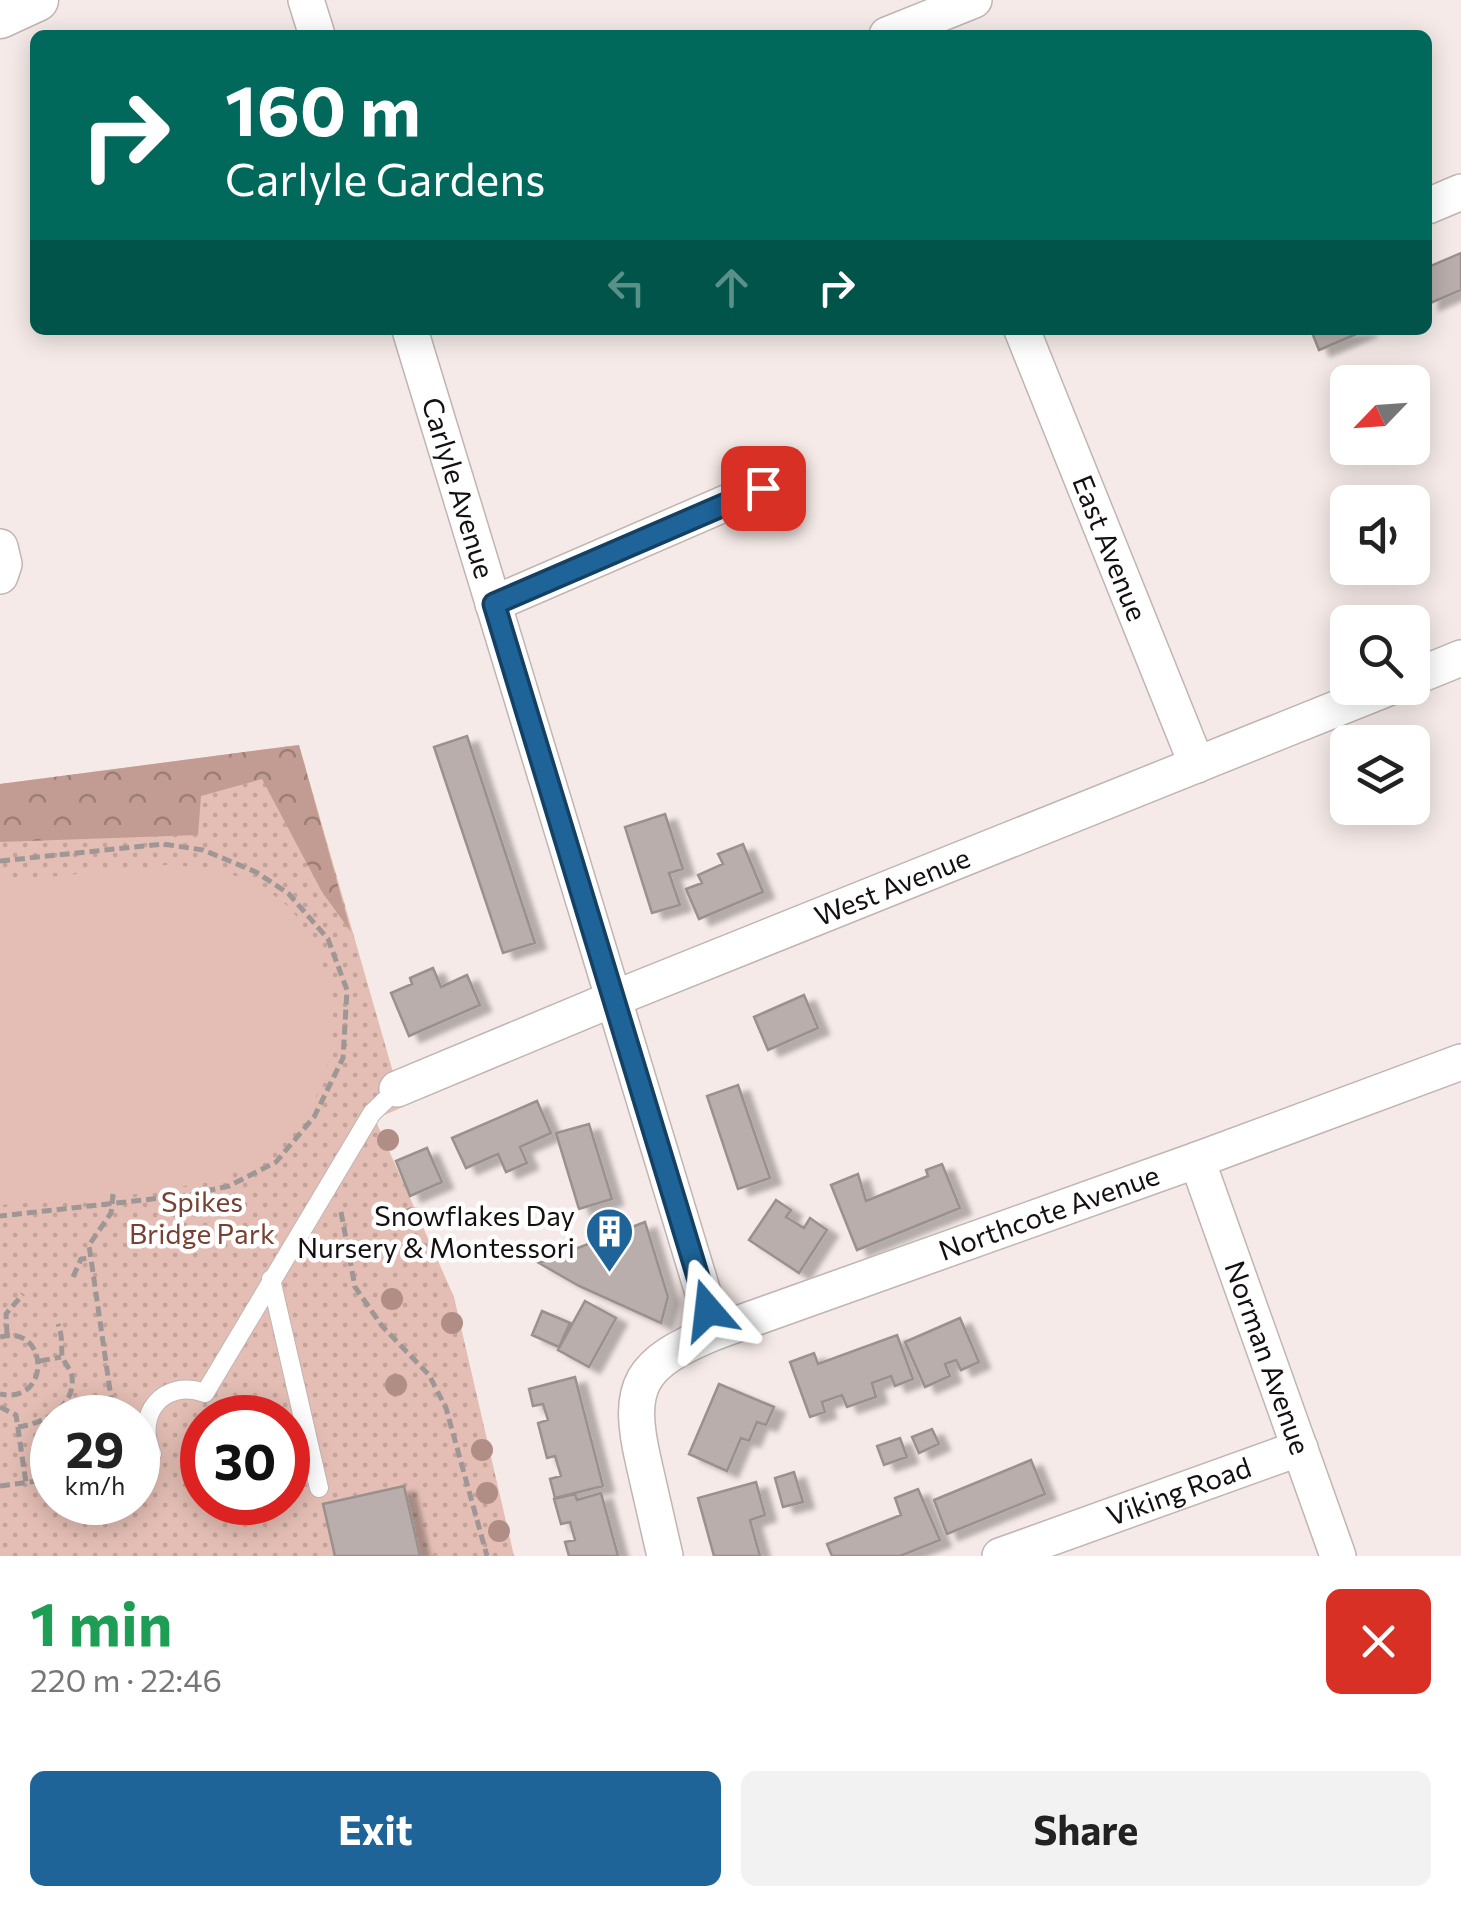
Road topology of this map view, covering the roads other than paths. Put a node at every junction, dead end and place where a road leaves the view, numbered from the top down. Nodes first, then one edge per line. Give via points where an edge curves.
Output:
1 (37, 0) edge
2 (306, 0) edge
3 (974, 0) edge
4 (0, 17) edge
5 (316, 30) edge
6 (902, 30) edge
7 (1461, 192) edge
8 (1432, 204) edge
9 (412, 335) edge
10 (1024, 335) edge
11 (763, 488) dead end
12 (0, 547) edge
13 (0, 576) edge
14 (494, 604) junction
15 (1461, 658) edge
16 (1430, 671) edge
17 (1346, 705) edge
18 (1197, 765) junction
19 (614, 999) junction
20 (1461, 1062) edge
21 (397, 1089) joint
22 (1197, 1160) junction
23 (271, 1278) junction
24 (715, 1332) junction
25 (160, 1398) edge
26 (1300, 1448) junction
27 (319, 1488) dead end
28 (665, 1556) edge
29 (1000, 1556) edge
30 (1338, 1556) edge

1 - 4 street
2 - 5 street
3 - 6 street
7 - 8 street
9 - 14 street, Carlyle Avenue
10 - 18 street, East Avenue
11 - 14 street
12 - 13 street
14 - 19 street, Carlyle Avenue
15 - 16 street
17 - 18 street, West Avenue
18 - 19 street, West Avenue
19 - 21 street, West Avenue
19 - 24 street, Carlyle Avenue
20 - 22 street, Northcote Avenue
21 - 23 lane via 372,1113
22 - 24 street, Northcote Avenue
22 - 26 street, Norman Avenue
23 - 25 lane via 205,1393 178,1389
23 - 27 lane
24 - 28 street, Northcote Avenue via 665,1356 638,1392 635,1423
26 - 29 street, Viking Road
26 - 30 street, Norman Avenue

